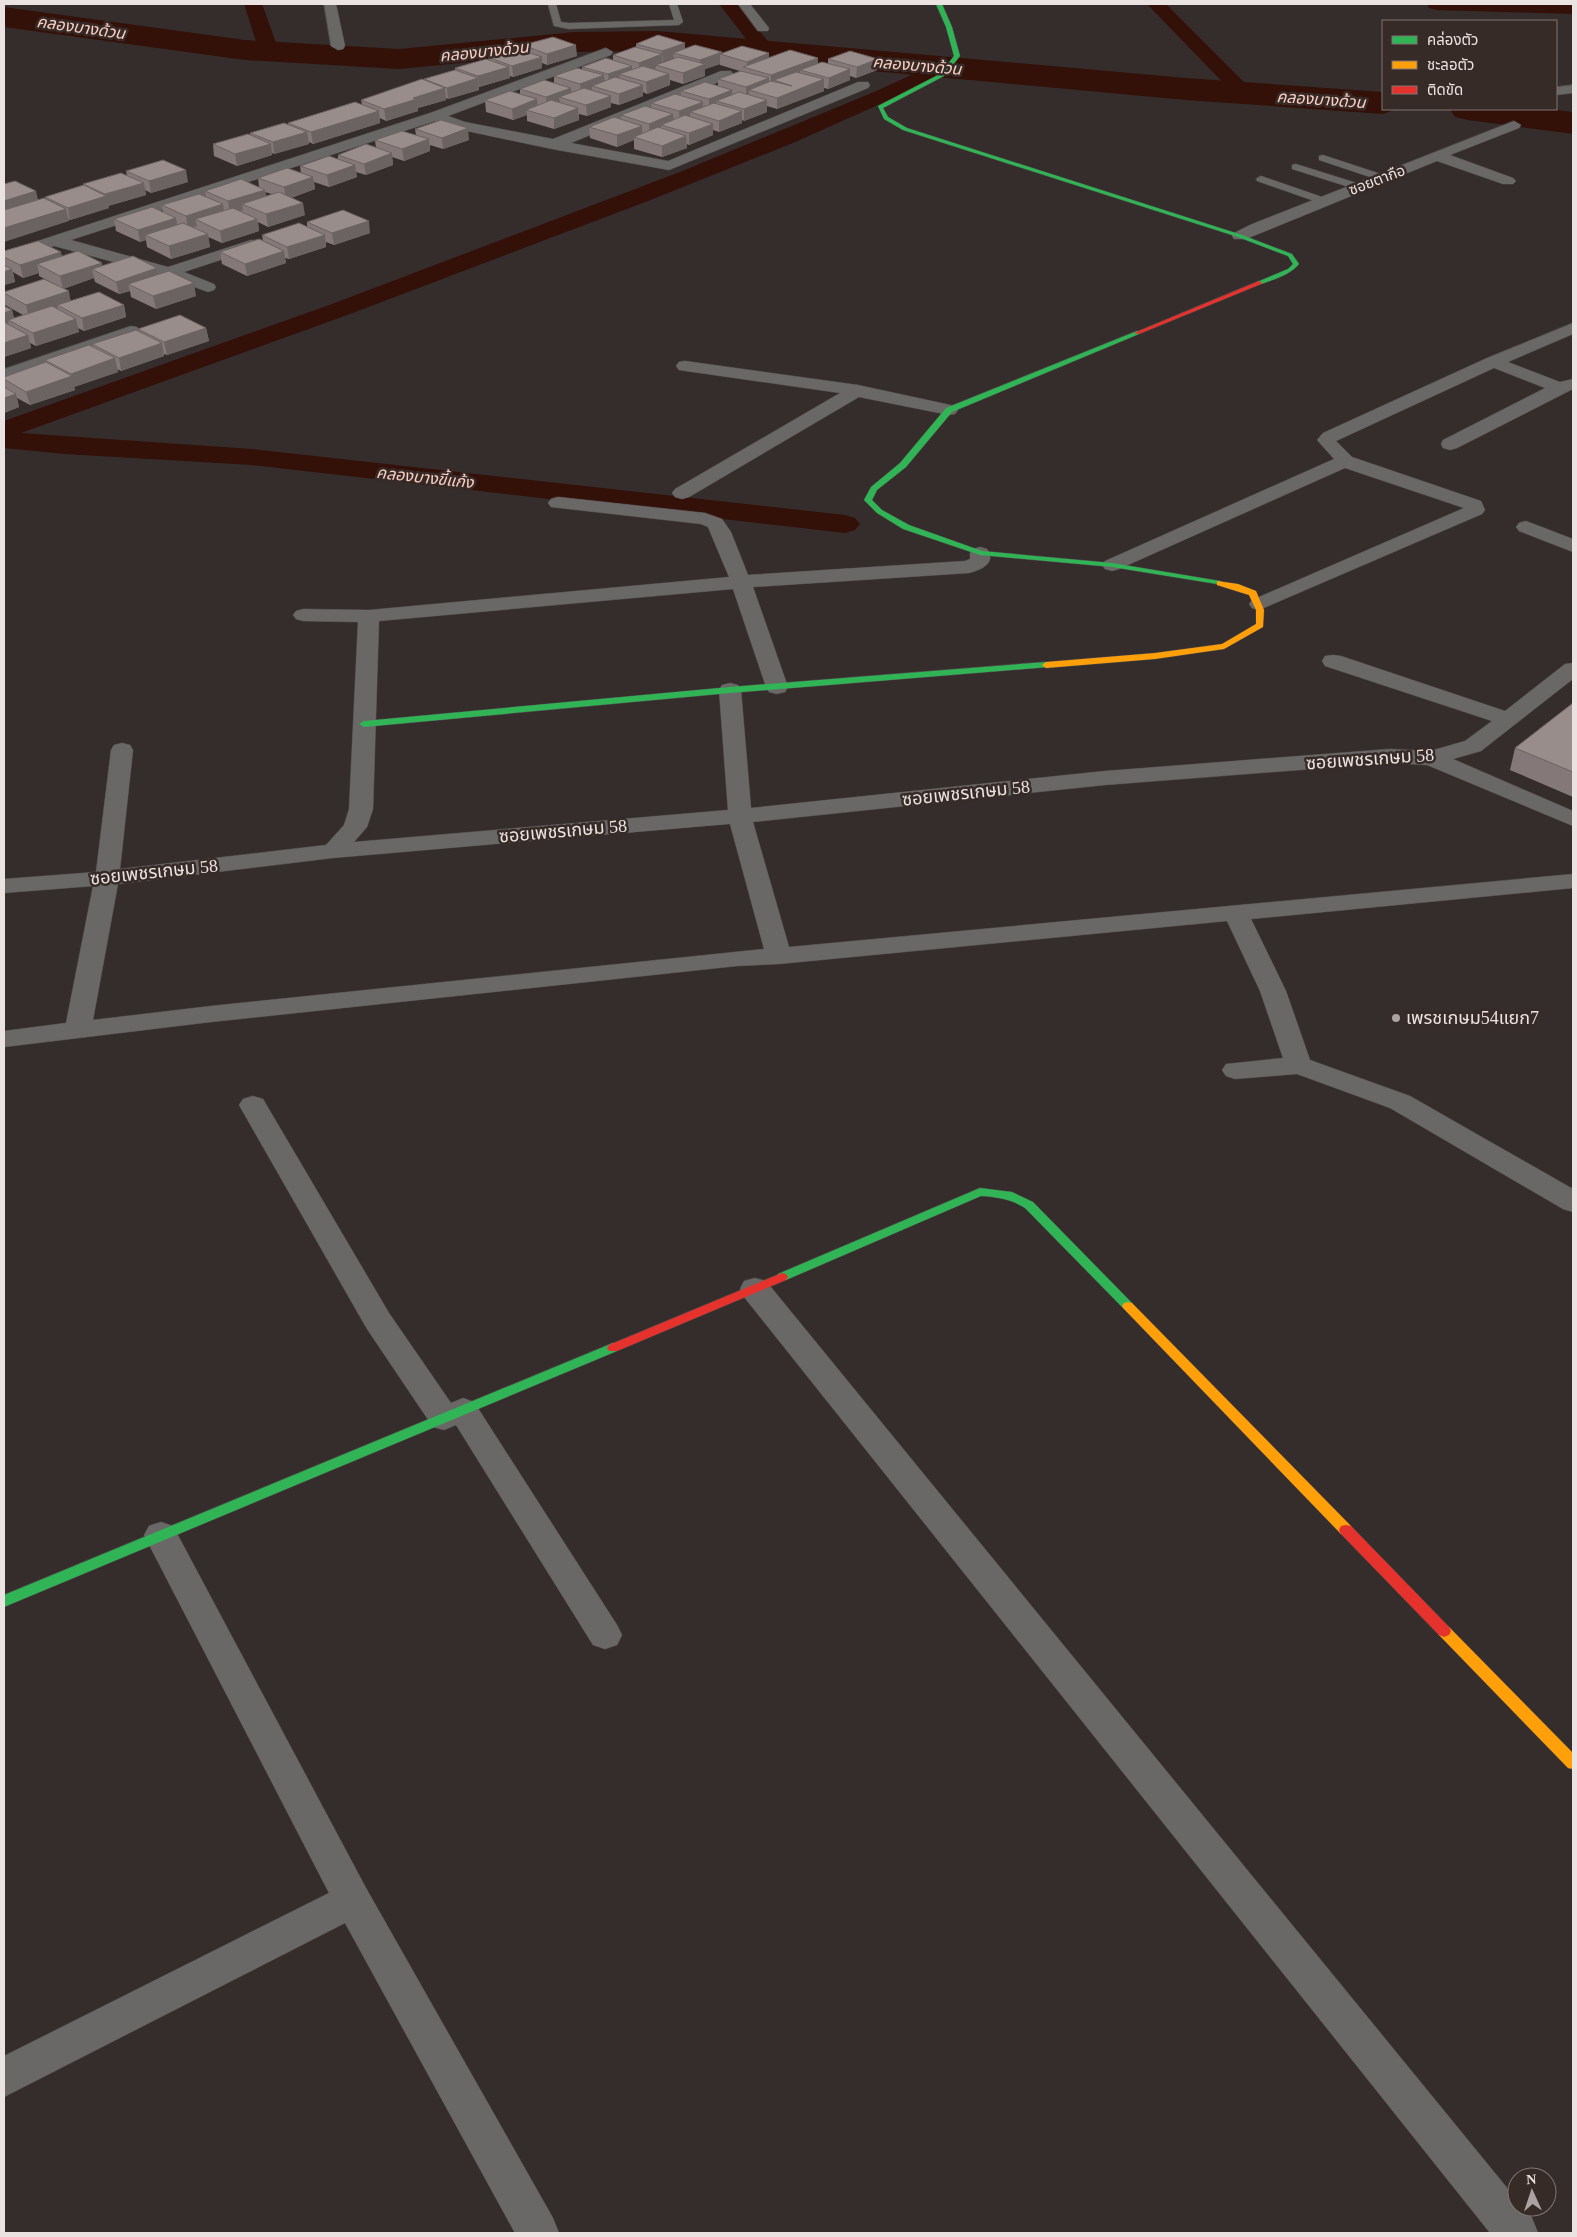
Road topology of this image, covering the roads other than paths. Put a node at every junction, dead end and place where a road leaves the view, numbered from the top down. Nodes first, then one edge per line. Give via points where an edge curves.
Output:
1 (330, 4) edge
2 (552, 4) edge
3 (674, 4) edge
4 (744, 4) edge
5 (939, 4) edge
6 (763, 28) dead end
7 (338, 46) dead end
8 (606, 52) dead end
9 (726, 74) edge
10 (863, 85) edge
11 (1573, 89) edge
12 (1557, 91) edge
13 (435, 116) junction
14 (1514, 125) dead end
15 (552, 145) junction
16 (1438, 156) junction
17 (1323, 158) dead end
18 (1296, 167) dead end
19 (1383, 178) junction
20 (1261, 179) dead end
21 (1508, 181) dead end
22 (1359, 187) junction
23 (1324, 201) junction
24 (1240, 236) junction
25 (272, 238) edge
26 (55, 241) junction
27 (4, 257) edge
28 (168, 272) junction
29 (208, 287) dead end
30 (1573, 328) edge
31 (131, 331) edge
32 (1493, 362) junction
33 (685, 366) dead end
34 (4, 375) edge
35 (1567, 386) edge
36 (858, 390) junction
37 (949, 410) junction
38 (1450, 444) dead end
39 (1344, 461) junction
40 (682, 493) dead end
41 (558, 502) dead end
42 (1526, 527) dead end
43 (1573, 546) edge
44 (980, 553) junction
45 (1112, 565) junction
46 (741, 582) junction
47 (1259, 604) junction
48 (303, 615) dead end
49 (369, 616) junction
50 (1333, 660) dead end
51 (1573, 669) edge
52 (777, 687) junction
53 (730, 690) junction
54 (1508, 719) junction
55 (364, 724) junction
56 (122, 750) dead end
57 (1431, 758) junction
58 (740, 816) junction
59 (1573, 819) edge
60 (333, 851) junction
61 (107, 878) junction
62 (1573, 881) edge
63 (4, 886) edge
64 (1236, 913) junction
65 (780, 956) junction
66 (78, 1031) junction
67 (4, 1039) edge
68 (1299, 1064) junction
69 (1235, 1070) dead end
70 (252, 1105) dead end
71 (1573, 1202) edge
72 (755, 1289) junction
73 (454, 1414) junction
74 (161, 1536) junction
75 (4, 1601) edge
76 (605, 1635) dead end
77 (1573, 1763) edge
78 (353, 1900) junction
79 (4, 2076) edge
80 (538, 2233) edge
81 (1517, 2233) edge

1 - 7 street
2 - 3 lane via 557,24 568,26 679,22
4 - 6 street
5 - 24 street via 957,56 942,75 885,103 880,108 881,113 905,129
8 - 13 street
9 - 15 street
10 - 15 street via 669,166
11 - 12 street
13 - 15 street via 462,126
13 - 26 street
14 - 16 street, ซอยตากือ
16 - 19 street, ซอยตากือ
16 - 21 street
17 - 19 lane
18 - 22 lane
19 - 22 street, ซอยตากือ
20 - 23 lane
22 - 23 street, ซอยตากือ
23 - 24 street, ซอยตากือ
24 - 37 street via 1290,255 1296,264 1290,270
25 - 28 street
26 - 27 street
26 - 28 street
28 - 29 street
30 - 32 street
31 - 34 street
32 - 35 street
32 - 39 street via 1330,437 1326,440 1328,444 1343,456
33 - 36 street via 805,380
35 - 38 street
36 - 37 street
36 - 40 street
37 - 44 street via 903,465 874,489 868,500 876,512 916,532 969,546
39 - 45 street
39 - 47 street via 1468,502 1474,505 1475,510
41 - 46 street via 705,519 715,523
42 - 43 street
44 - 45 street
44 - 46 street via 980,562 969,567
45 - 47 street via 1235,586 1253,593
46 - 49 street
46 - 52 street
47 - 52 street via 1260,625 1224,646 1155,656
48 - 49 street
49 - 55 street
50 - 54 street
51 - 54 street, ซอยเพชรเกษม 58
52 - 53 street
53 - 55 street
53 - 58 street
54 - 57 street, ซอยเพชรเกษม 58 via 1473,746
55 - 60 street via 361,809 355,827
56 - 61 street
57 - 58 street, ซอยเพชรเกษม 58 via 1390,756 1105,778
57 - 59 street
58 - 60 street, ซอยเพชรเกษม 58
58 - 65 street
60 - 61 street, ซอยเพชรเกษม 58
61 - 63 street, ซอยเพชรเกษม 58
61 - 66 street
62 - 64 street
64 - 65 street
64 - 68 street via 1273,991
65 - 66 street via 409,993
66 - 67 street
68 - 69 street
68 - 71 street via 1400,1102
70 - 73 street via 378,1321
72 - 73 street
72 - 77 street via 980,1192 1019,1197
72 - 81 street
73 - 74 street
73 - 76 street
74 - 75 street
74 - 78 street
78 - 79 street
78 - 80 street

